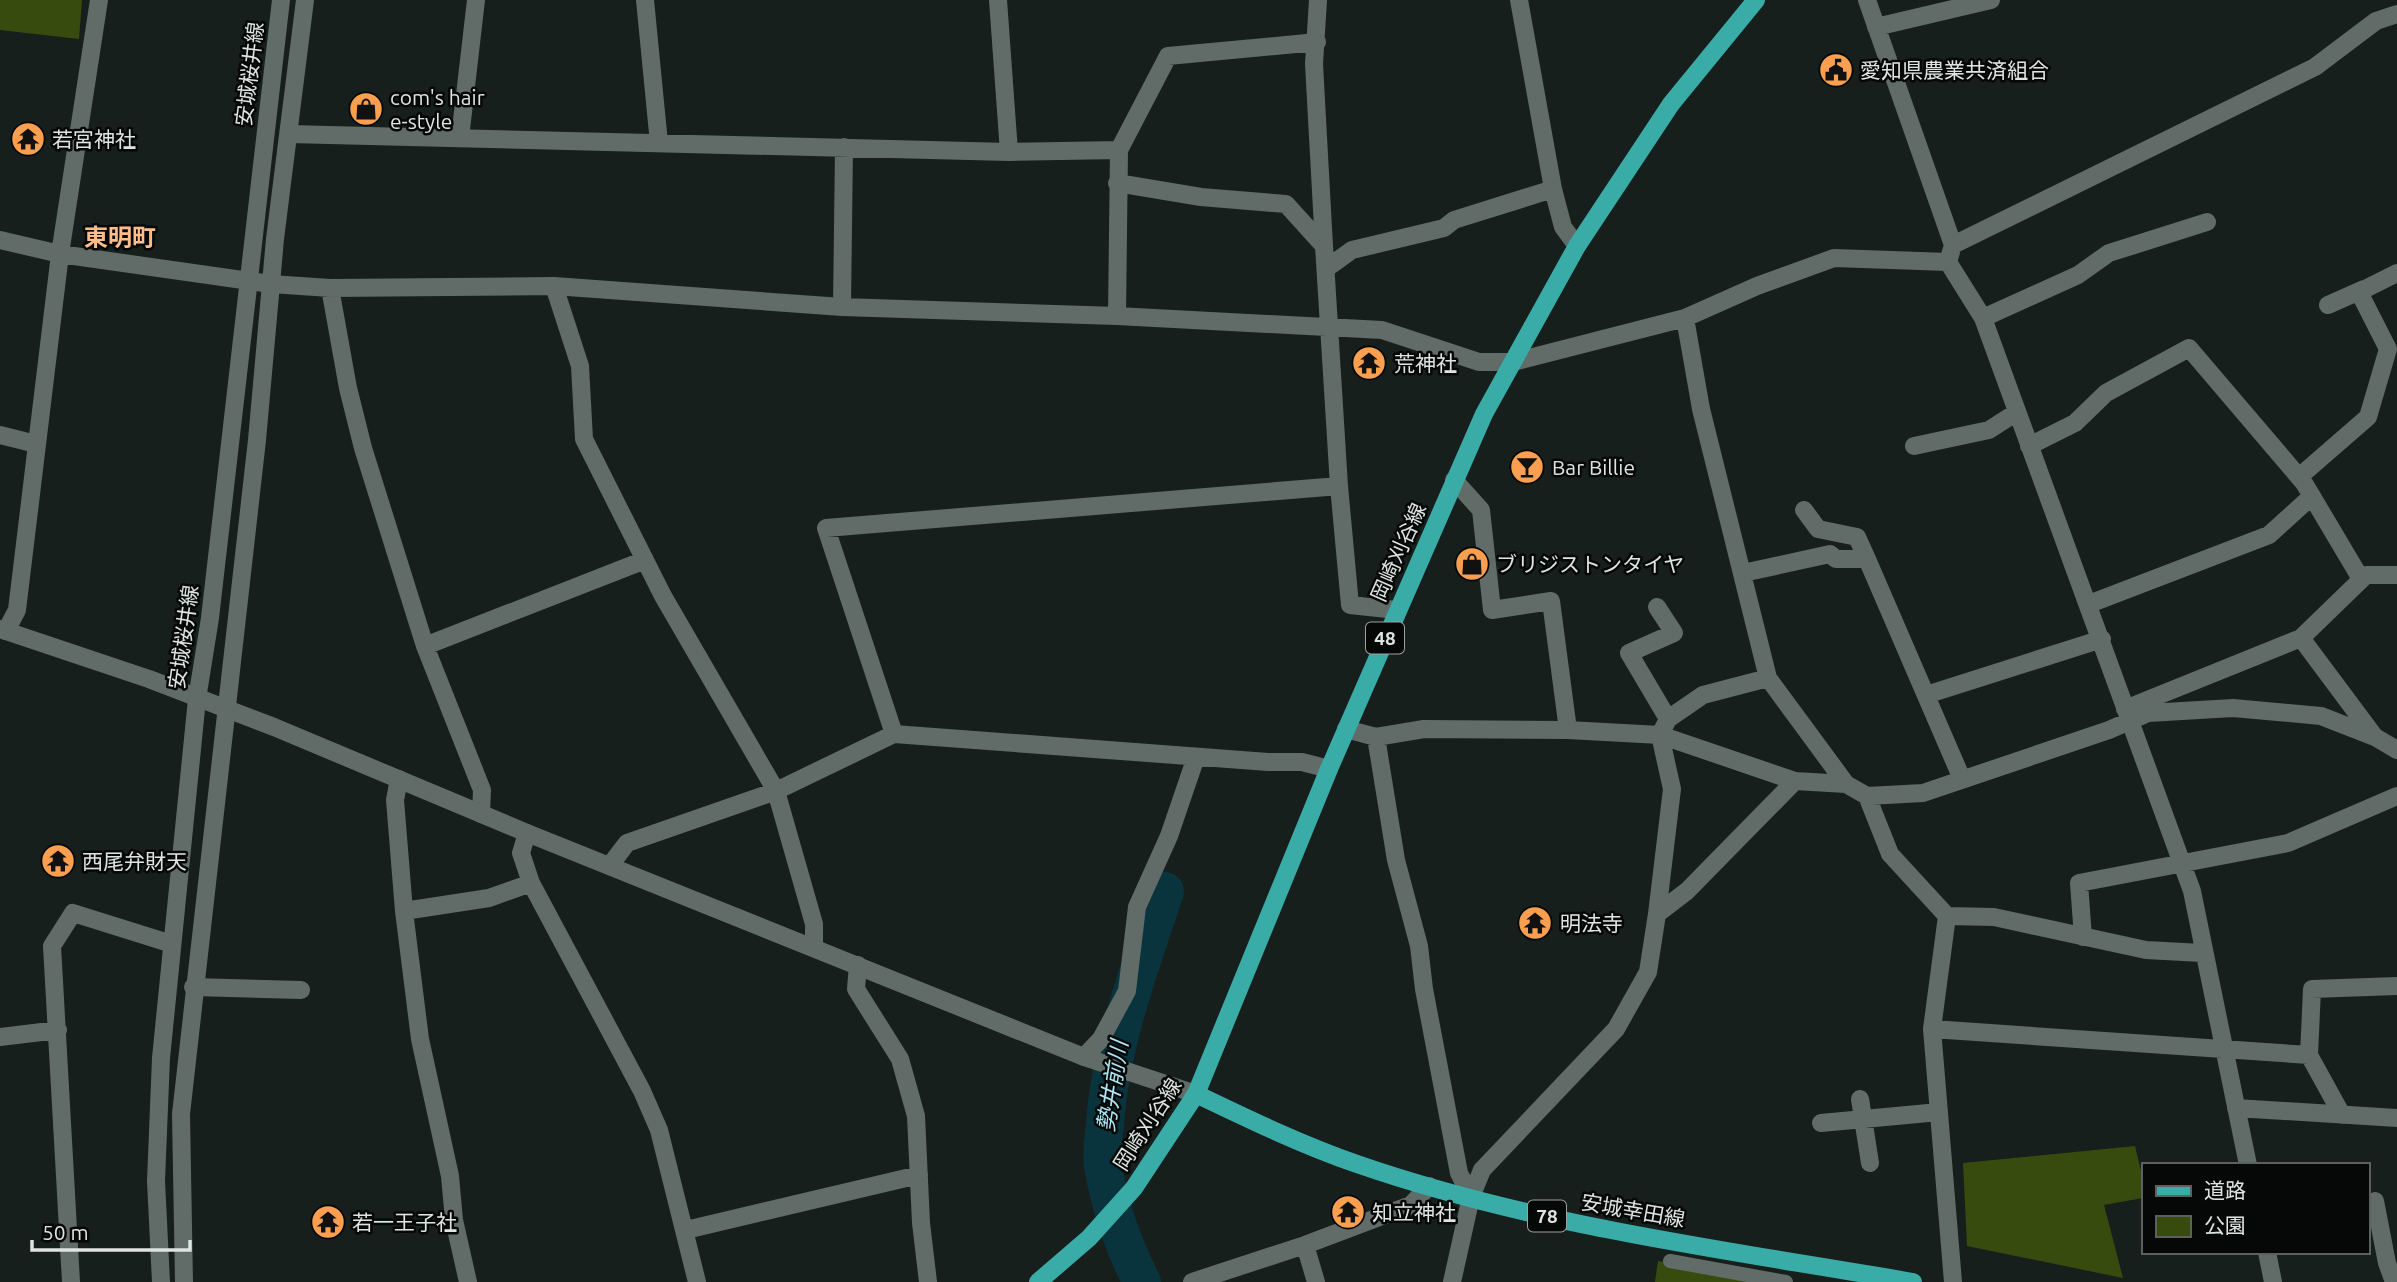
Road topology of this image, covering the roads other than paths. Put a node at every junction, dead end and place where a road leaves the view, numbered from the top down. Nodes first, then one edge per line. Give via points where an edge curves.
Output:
1 (99, 0) edge
2 (281, 0) edge
3 (305, 0) edge
4 (476, 0) edge
5 (645, 0) edge
6 (998, 0) edge
7 (1318, 0) edge
8 (1519, 0) edge
9 (1756, 0) edge
10 (1867, 0) edge
11 (1991, 0) edge
12 (2397, 14) edge
13 (1876, 27) junction
14 (1317, 42) junction
15 (289, 134) junction
16 (460, 138) junction
17 (659, 143) junction
18 (844, 147) junction
19 (1119, 150) junction
20 (1009, 152) junction
21 (1117, 183) junction
22 (1553, 189) junction
23 (2207, 222) dead end
24 (0, 240) edge
25 (1324, 246) junction
26 (1577, 246) junction
27 (60, 254) junction
28 (1951, 254) junction
29 (1327, 268) junction
30 (2397, 273) edge
31 (249, 282) junction
32 (271, 284) junction
33 (554, 286) junction
34 (331, 288) junction
35 (2364, 289) junction
36 (2328, 305) dead end
37 (842, 307) junction
38 (1116, 316) junction
39 (1685, 318) junction
40 (1983, 318) junction
41 (1330, 327) junction
42 (2388, 349) junction
43 (1513, 362) junction
44 (2397, 366) edge
45 (2017, 412) junction
46 (0, 435) edge
47 (36, 444) junction
48 (1914, 446) dead end
49 (2029, 446) junction
50 (2299, 477) junction
51 (1454, 480) junction
52 (1339, 486) junction
53 (2312, 496) junction
54 (1804, 510) dead end
55 (1867, 559) junction
56 (645, 560) junction
57 (1743, 573) junction
58 (2397, 575) edge
59 (2361, 579) junction
60 (2089, 604) junction
61 (1657, 607) dead end
62 (1397, 610) junction
63 (3, 630) edge
64 (2301, 638) junction
65 (2102, 639) junction
66 (425, 646) junction
67 (1768, 678) junction
68 (1926, 695) junction
69 (197, 699) junction
70 (225, 708) junction
71 (2126, 714) junction
72 (1664, 727) junction
73 (1346, 729) junction
74 (1569, 730) junction
75 (894, 734) junction
76 (1376, 737) junction
77 (2375, 737) junction
78 (2397, 750) edge
79 (1196, 757) junction
80 (1329, 769) junction
81 (399, 779) junction
82 (1962, 779) junction
83 (1795, 780) junction
84 (1846, 784) junction
85 (776, 791) junction
86 (1867, 796) junction
87 (2397, 796) edge
88 (481, 814) junction
89 (527, 833) junction
90 (2180, 861) junction
91 (611, 864) junction
92 (531, 883) junction
93 (404, 911) junction
94 (1657, 914) junction
95 (1947, 916) junction
96 (2083, 937) junction
97 (172, 944) junction
98 (814, 947) junction
99 (2202, 953) junction
100 (858, 965) junction
101 (2397, 986) edge
102 (193, 987) junction
103 (301, 990) dead end
104 (1933, 1029) junction
105 (58, 1030) junction
106 (0, 1037) edge
107 (2223, 1051) junction
108 (2309, 1055) junction
109 (1084, 1057) junction
110 (1196, 1094) junction
111 (1860, 1099) dead end
112 (2236, 1108) junction
113 (1939, 1112) junction
114 (2342, 1115) junction
115 (2397, 1118) edge
116 (1863, 1119) junction
117 (1821, 1123) dead end
118 (1870, 1163) dead end
119 (2248, 1163) edge
120 (919, 1175) junction
121 (1429, 1186) junction
122 (1471, 1197) junction
123 (2375, 1201) dead end
124 (685, 1230) junction
125 (1305, 1245) junction
126 (2267, 1254) edge
127 (1670, 1261) dead end
128 (71, 1282) edge
129 (161, 1282) edge
130 (184, 1282) edge
131 (468, 1282) edge
132 (697, 1282) edge
133 (928, 1282) edge
134 (1038, 1282) edge
135 (1192, 1282) edge
136 (1317, 1282) edge
137 (1452, 1282) edge
138 (1786, 1282) edge
139 (1913, 1282) edge
140 (1953, 1282) edge
141 (2273, 1282) edge
142 (2395, 1282) edge

1 - 27 street
2 - 31 street, 安城桜井線
3 - 15 street
4 - 16 street
5 - 17 street
6 - 20 street
7 - 14 street
8 - 22 street
9 - 26 main road, 岡崎刈谷線 / 48 via 1671,104
10 - 13 street
11 - 13 street
12 - 28 street via 2376,21 2315,67
13 - 28 street
14 - 19 street via 1168,56
14 - 25 street via 1314,64
15 - 16 street
15 - 32 street
16 - 17 street
17 - 18 street
18 - 20 street
18 - 37 street
19 - 20 street
19 - 21 street
21 - 25 street via 1201,197 1286,204
21 - 38 street
22 - 26 street via 1563,227
22 - 29 street via 1454,220 1444,228 1352,250
23 - 40 street via 2109,253 2078,275
24 - 27 street
25 - 29 street
26 - 43 main road, 岡崎刈谷線 / 48
27 - 31 street
27 - 47 street
28 - 39 street via 1834,258
28 - 40 street
29 - 41 street
30 - 35 street
31 - 32 street
31 - 69 street, 安城桜井線
32 - 34 street
32 - 70 street
33 - 34 street
33 - 37 street
33 - 56 street via 580,366 583,439
34 - 66 street via 363,448
35 - 36 street
35 - 42 street via 2359,292
37 - 38 street
38 - 41 street
39 - 43 street
39 - 57 street via 1701,409
40 - 45 street
41 - 43 street via 1382,330 1479,362
41 - 52 street
42 - 44 street
42 - 50 street via 2368,417
43 - 51 main road, 岡崎刈谷線 / 48
45 - 48 street via 1989,430
45 - 49 street
46 - 47 street
47 - 63 street via 16,610
49 - 50 street via 2075,423 2106,393 2189,348
49 - 60 street
50 - 53 street
51 - 62 main road, 岡崎刈谷線 / 48
51 - 74 street via 1481,510 1492,610 1551,601
52 - 62 street via 1350,605
52 - 75 street via 826,528
53 - 59 street
53 - 60 street via 2269,535
54 - 55 street via 1818,529 1857,537
55 - 57 street via 1836,559 1830,554
55 - 68 street
56 - 66 street
56 - 85 street
57 - 67 street
58 - 59 street
59 - 64 street
60 - 65 street
61 - 72 street via 1674,633 1629,653
62 - 73 main road, 岡崎刈谷線 / 48
63 - 69 street
64 - 71 street
64 - 77 street
65 - 68 street
65 - 71 street
66 - 88 street via 482,790
67 - 72 street via 1703,695
67 - 84 street
68 - 82 street
69 - 70 street
69 - 97 street, 安城桜井線
70 - 81 street
70 - 102 street
71 - 77 street via 2233,708 2321,716
71 - 82 street via 2109,730
71 - 90 street
72 - 74 street
72 - 83 street
72 - 94 street via 1672,789
73 - 76 street
73 - 80 main road, 岡崎刈谷線 / 48
74 - 76 street via 1424,729
75 - 79 street
75 - 85 street
76 - 122 street via 1459,1173
77 - 78 street
79 - 80 street via 1302,762
79 - 109 street via 1169,836 1137,907 1127,991 1101,1039
80 - 110 main road, 岡崎刈谷線 / 48
81 - 88 street
81 - 93 street via 395,800
82 - 86 street via 1923,793
83 - 84 street
83 - 94 street via 1687,891
84 - 86 street
85 - 91 street via 627,843
85 - 98 street via 814,924
86 - 95 street via 1890,854
87 - 90 street via 2288,843
88 - 89 street
89 - 91 street
89 - 92 street via 521,853
90 - 96 street via 2079,883
90 - 99 street via 2192,891
91 - 98 street
92 - 93 street via 488,898
92 - 124 street via 642,1091 659,1130
93 - 131 street via 419,1039
94 - 122 street via 1648,972 1616,1029 1482,1170
95 - 96 street via 1994,917
95 - 104 street
96 - 99 street via 2146,950
97 - 105 street via 72,913 52,946
97 - 129 street, 安城桜井線 via 160,1058 156,1181
98 - 100 street
99 - 107 street
100 - 109 street
100 - 120 street via 856,989 900,1059 916,1116
101 - 108 street via 2312,989
102 - 103 street
102 - 130 street via 181,1114
104 - 107 street
104 - 113 street
105 - 106 street
105 - 128 street
107 - 108 street
107 - 112 street
108 - 114 street
109 - 110 street
110 - 121 main road, 安城幸田線 / 78 via 1356,1164
110 - 134 main road, 岡崎刈谷線 / 48 via 1134,1188 1089,1238
111 - 116 street
112 - 114 street
112 - 119 street
113 - 116 street
113 - 140 street
114 - 115 street
116 - 117 street
116 - 118 street
120 - 124 street
120 - 133 street
121 - 122 main road, 安城幸田線 / 78
121 - 125 street via 1411,1205
122 - 137 street
122 - 139 main road, 安城幸田線 / 78 via 1570,1222
123 - 142 street
124 - 132 street
125 - 135 street
125 - 136 street
126 - 141 street
127 - 138 street

